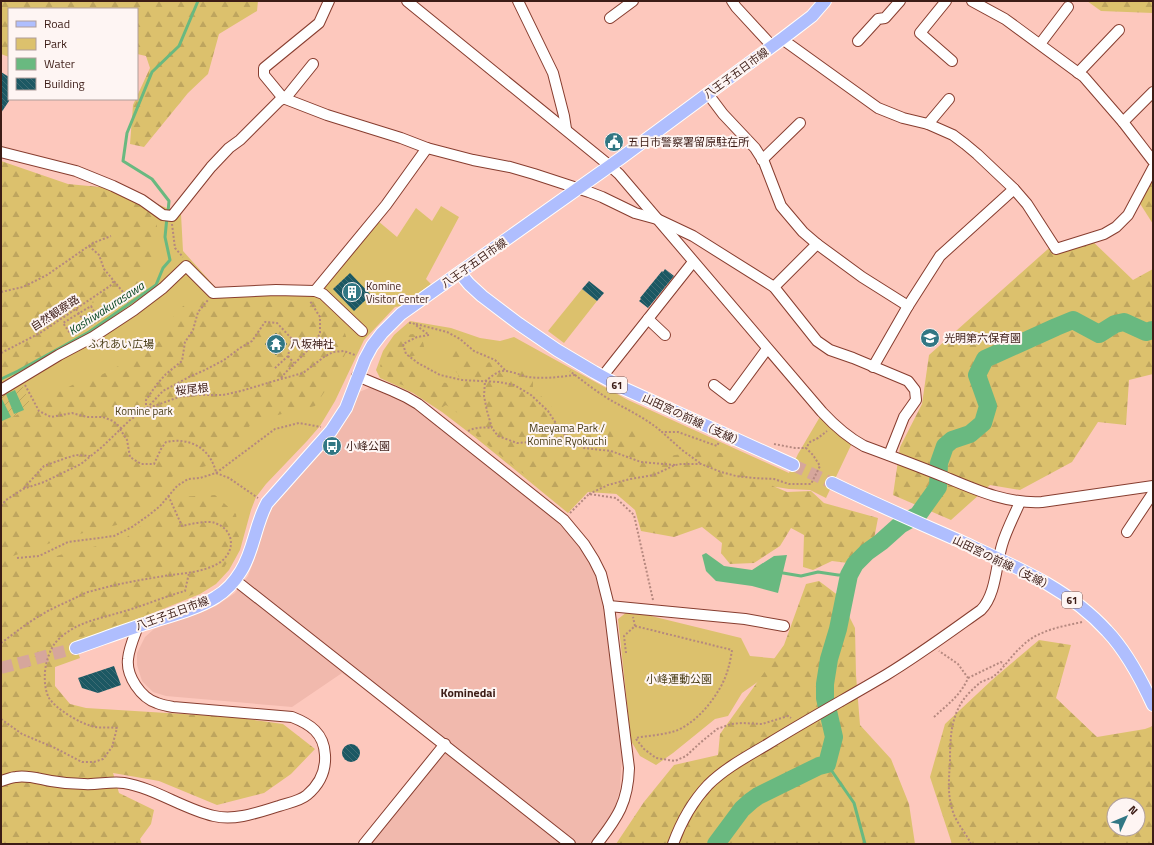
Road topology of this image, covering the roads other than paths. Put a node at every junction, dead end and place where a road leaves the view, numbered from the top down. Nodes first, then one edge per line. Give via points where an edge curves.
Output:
1 (329, 1) edge
2 (407, 1) edge
3 (518, 1) edge
4 (633, 1) edge
5 (732, 1) edge
6 (825, 1) edge
7 (900, 1) edge
8 (946, 1) edge
9 (972, 1) edge
10 (1068, 7) dead end
11 (610, 18) dead end
12 (1119, 30) dead end
13 (858, 41) dead end
14 (777, 43) junction
15 (1040, 44) junction
16 (952, 61) dead end
17 (313, 64) dead end
18 (1078, 73) junction
19 (1153, 92) edge
20 (708, 94) junction
21 (282, 98) junction
22 (950, 99) dead end
23 (1123, 122) junction
24 (800, 123) dead end
25 (928, 124) junction
26 (566, 129) junction
27 (427, 148) junction
28 (1, 152) edge
29 (762, 160) junction
30 (1153, 160) edge
31 (610, 166) junction
32 (1153, 168) edge
33 (578, 189) junction
34 (1014, 189) junction
35 (657, 219) junction
36 (697, 238) junction
37 (816, 244) junction
38 (685, 252) junction
39 (693, 262) junction
40 (460, 273) junction
41 (774, 287) junction
42 (312, 295) junction
43 (908, 306) junction
44 (648, 319) junction
45 (362, 331) dead end
46 (665, 335) dead end
47 (767, 349) junction
48 (873, 367) junction
49 (357, 376) junction
50 (602, 376) junction
51 (714, 385) dead end
52 (1, 390) edge
53 (889, 455) junction
54 (793, 466) tunnel mouth
55 (832, 483) tunnel mouth
56 (1153, 486) edge
57 (1153, 493) edge
58 (1020, 502) junction
59 (1127, 532) dead end
60 (999, 559) junction
61 (235, 580) junction
62 (609, 606) junction
63 (138, 626) junction
64 (784, 626) dead end
65 (76, 648) tunnel mouth
66 (1153, 705) edge
67 (444, 744) junction
68 (1, 781) edge
69 (364, 844) edge
70 (570, 844) edge
71 (597, 844) edge
72 (673, 844) edge

1 - 21 street via 319,23 264,68 264,75
2 - 26 street
3 - 26 street via 553,73
4 - 11 street
5 - 14 street
6 - 14 main road, 八王子五日市線 via 812,16
7 - 13 street via 885,18 878,19
8 - 16 street via 920,33
9 - 15 street via 1005,19
10 - 15 street
12 - 18 street
14 - 20 main road, 八王子五日市線
14 - 25 street via 878,108
15 - 18 street
17 - 21 street via 288,95
18 - 23 street
19 - 23 street
20 - 29 street via 755,148
20 - 31 main road, 八王子五日市線
21 - 27 street via 327,116
21 - 28 street via 229,148 172,216 164,215 142,200 76,171
22 - 25 street
23 - 30 street
24 - 29 street
25 - 34 street via 965,144
26 - 31 street
27 - 33 street via 528,172
27 - 42 street via 386,205
29 - 37 street via 781,206
31 - 33 main road, 八王子五日市線
31 - 35 street
32 - 34 street via 1128,215 1119,225 1104,234 1056,249 1027,204
33 - 35 street via 635,213
33 - 40 main road, 八王子五日市線
34 - 43 street via 940,256
35 - 36 street
35 - 38 street
36 - 38 street via 690,242
36 - 41 street
37 - 41 street
37 - 43 street
38 - 39 street
39 - 44 street
39 - 47 street
40 - 49 main road, 八王子五日市線 via 411,306 392,323 372,346
40 - 50 main road, 山田宮の前線（支線） / 61 via 482,296 519,324 556,350
41 - 48 street via 817,341 830,350
42 - 45 street via 323,294
42 - 52 street via 276,290 213,293 186,266 134,310 93,337
43 - 48 street
44 - 46 street
44 - 50 street
47 - 51 street via 731,398
47 - 53 street via 841,431 859,443
48 - 53 street via 908,381 915,390 916,400 904,417
49 - 61 main road, 八王子五日市線 via 346,408 331,431 267,503 247,561
49 - 62 street via 393,390 418,404 564,520 594,560
50 - 54 main road, 山田宮の前線（支線） / 61
53 - 58 street via 974,489
55 - 60 main road, 山田宮の前線（支線） / 61
56 - 58 street via 1042,502
57 - 59 street
58 - 60 street via 1002,544
60 - 66 main road, 山田宮の前線（支線） / 61 via 1054,588 1096,619 1120,646
60 - 72 street via 992,592 985,606 910,661 801,723 720,774 688,811
61 - 63 main road, 八王子五日市線 via 215,598
61 - 67 street
62 - 64 street via 745,619
62 - 71 street via 629,768 628,784 620,811
63 - 65 main road, 八王子五日市線
63 - 68 street via 130,648 129,673 134,684 144,695 156,703 172,707 292,717 304,722 316,731 323,741 325,768 315,788 306,796 294,801 248,815 229,817 187,808 139,787 122,783 87,784 51,781 33,776 16,776
67 - 69 street
67 - 70 street

